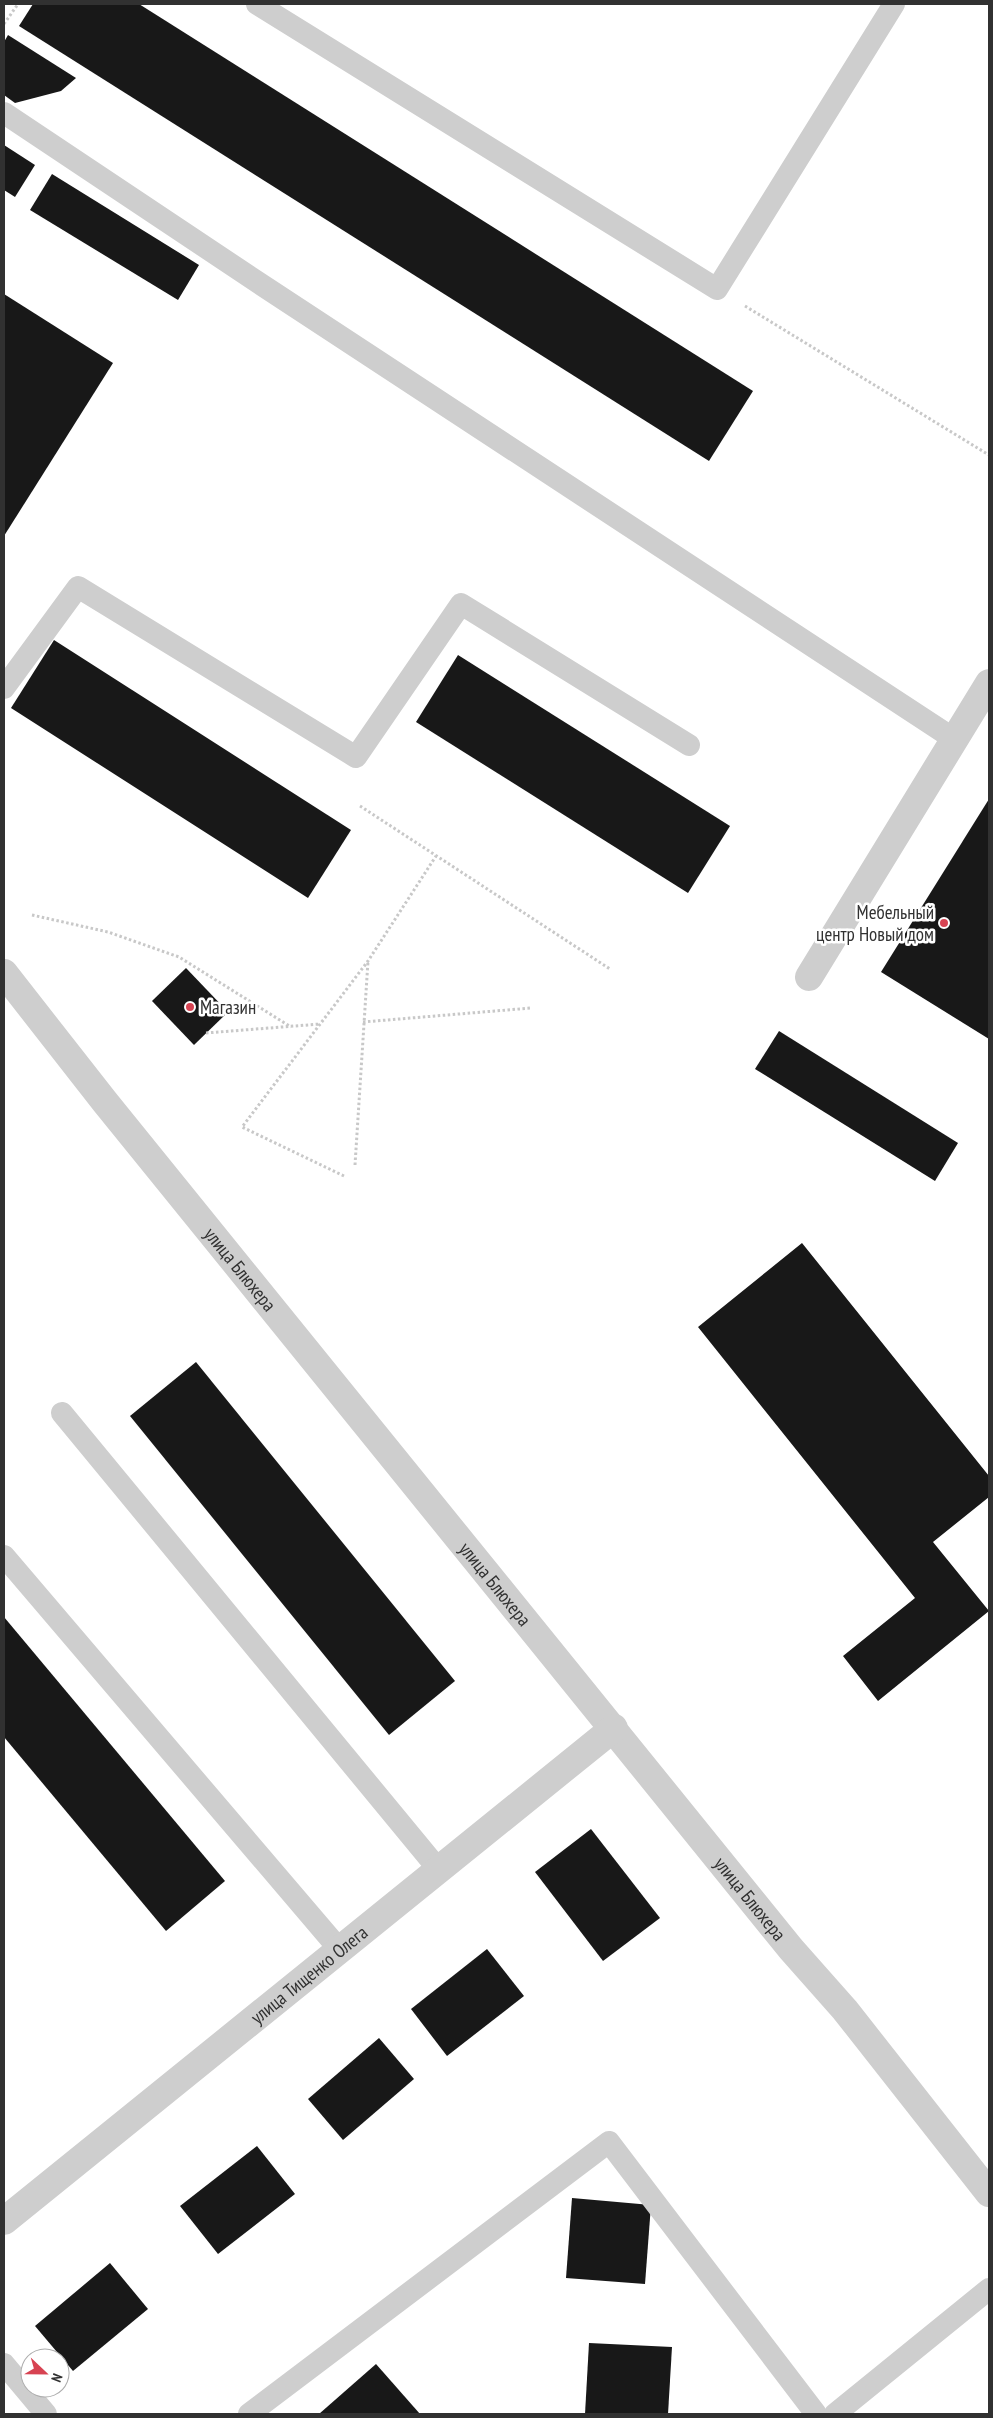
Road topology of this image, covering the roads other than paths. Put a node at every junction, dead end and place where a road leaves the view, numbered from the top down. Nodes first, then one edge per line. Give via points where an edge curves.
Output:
1 (257, 4) edge
2 (894, 4) edge
3 (4, 113) edge
4 (989, 683) edge
5 (4, 688) edge
6 (954, 740) junction
7 (689, 745) dead end
8 (4, 973) edge
9 (809, 976) dead end
10 (62, 1413) dead end
11 (4, 1556) edge
12 (614, 1728) junction
13 (439, 1870) junction
14 (340, 1950) junction
15 (989, 2193) edge
16 (4, 2221) edge
17 (989, 2289) edge
18 (4, 2364) edge
19 (46, 2414) edge
20 (249, 2414) edge
21 (816, 2414) edge
22 (835, 2414) edge

1 - 2 lane via 717,289
3 - 6 lane
4 - 6 street
5 - 7 lane via 78,587 356,757 461,604
6 - 9 street
8 - 12 street, улица Блюхера via 105,1102
10 - 13 lane
11 - 14 lane
12 - 13 street, улица Тищенко Олега
12 - 15 street, улица Блюхера via 791,1949 845,2010
13 - 14 street, улица Тищенко Олега
14 - 16 street, улица Тищенко Олега
17 - 22 lane
18 - 19 lane
20 - 21 lane via 609,2142

